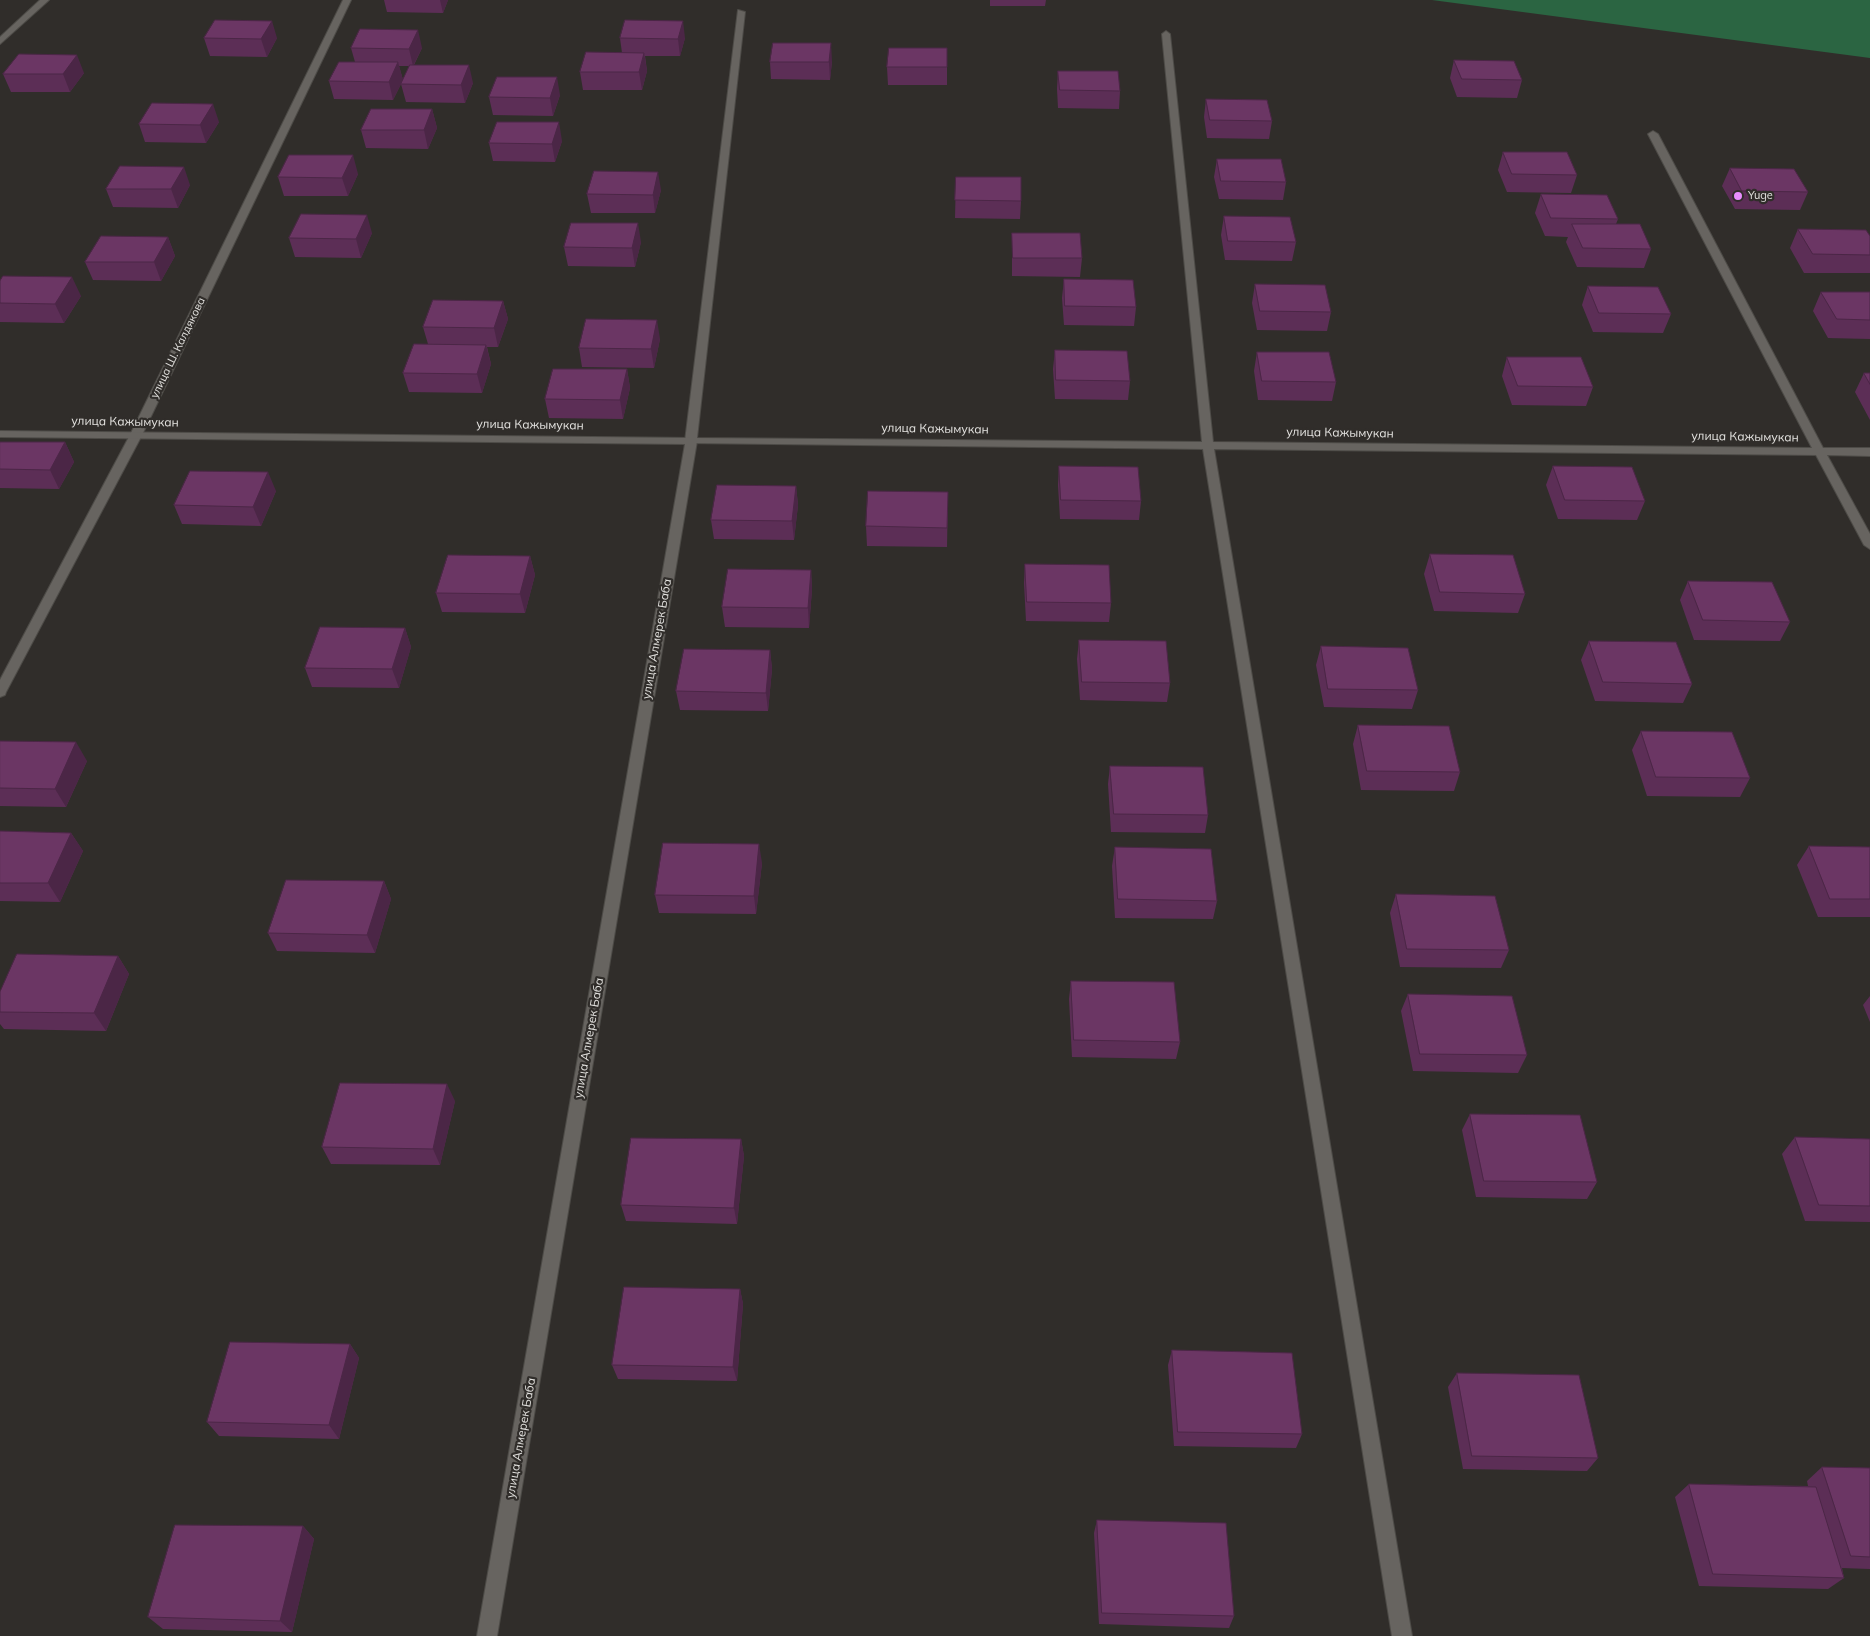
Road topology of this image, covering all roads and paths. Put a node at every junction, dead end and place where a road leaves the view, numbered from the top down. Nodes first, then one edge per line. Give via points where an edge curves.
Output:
1 (45, 0) edge
2 (347, 0) edge
3 (741, 12) dead end
4 (1166, 34) dead end
5 (0, 41) edge
6 (1653, 134) dead end
7 (0, 434) edge
8 (136, 436) junction
9 (691, 441) junction
10 (1208, 446) junction
11 (1819, 452) junction
12 (1870, 452) edge
13 (1870, 545) edge
14 (0, 692) edge
15 (487, 1636) edge
16 (1402, 1636) edge

1 - 5 street
2 - 8 street, улица Ш. Калдякова
3 - 9 street, улица Алмерек Баба
4 - 10 street
6 - 11 street
7 - 8 street, улица Кажымукан
8 - 9 street, улица Кажымукан
8 - 14 street, улица Ш. Калдякова
9 - 10 street, улица Кажымукан
9 - 15 street, улица Алмерек Баба
10 - 11 street, улица Кажымукан
10 - 16 street
11 - 12 street, улица Кажымукан
11 - 13 street

